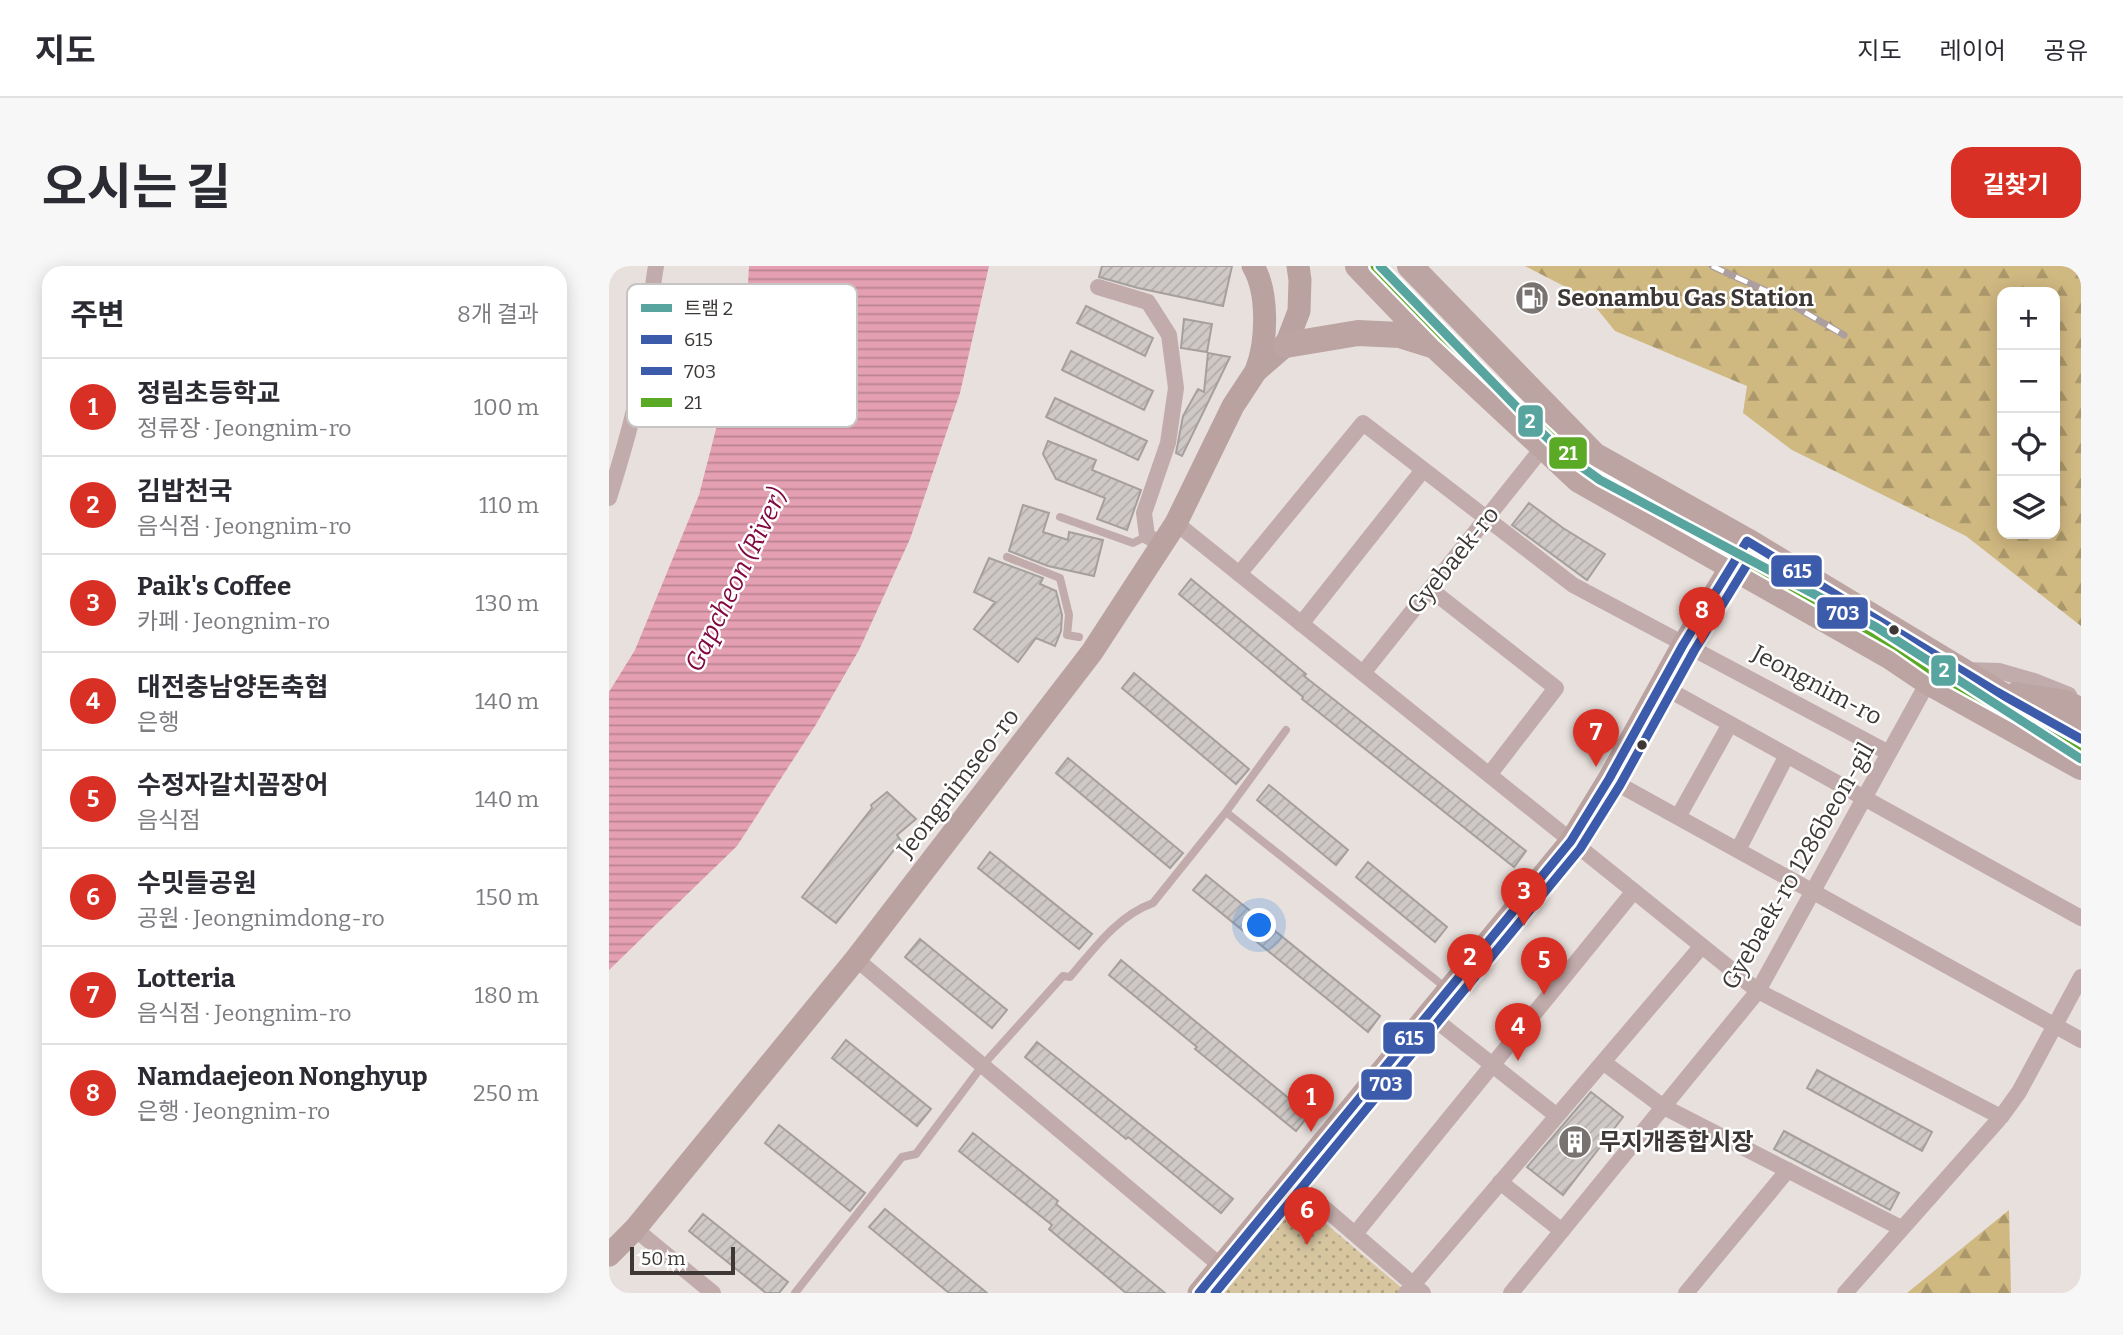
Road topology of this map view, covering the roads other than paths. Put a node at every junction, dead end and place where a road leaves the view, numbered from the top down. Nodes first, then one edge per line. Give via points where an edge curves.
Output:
1 (656, 266) edge
2 (1253, 266) edge
3 (1298, 266) edge
4 (1359, 266) edge
5 (1409, 266) edge
6 (653, 284) edge
7 (1098, 287) dead end
8 (1286, 345) junction
9 (1435, 346) junction
10 (1255, 371) junction
11 (629, 427) edge
12 (1544, 446) junction
13 (1423, 470) junction
14 (609, 498) edge
15 (1060, 517) dead end
16 (1486, 519) junction
17 (1176, 523) junction
18 (1155, 541) junction
19 (1747, 541) junction
20 (1007, 557) dead end
21 (1730, 568) junction
22 (1239, 574) junction
23 (1430, 589) junction
24 (1301, 624) junction
25 (1079, 637) dead end
26 (1683, 645) junction
27 (1964, 670) junction
28 (1363, 673) junction
29 (1928, 682) junction
30 (1660, 685) junction
31 (1997, 692) junction
32 (2081, 699) edge
33 (2081, 711) edge
34 (1730, 724) junction
35 (1286, 730) dead end
36 (2081, 739) edge
37 (1889, 752) junction
38 (1787, 755) junction
39 (2081, 766) edge
40 (1489, 775) junction
41 (1609, 779) junction
42 (1864, 798) junction
43 (1226, 812) junction
44 (1678, 817) junction
45 (1571, 841) junction
46 (1738, 850) junction
47 (1634, 891) junction
48 (1813, 891) junction
49 (2081, 918) edge
50 (1701, 947) junction
51 (856, 959) junction
52 (2081, 976) edge
53 (1448, 990) junction
54 (1758, 991) junction
55 (1428, 1014) junction
56 (2054, 1025) junction
57 (2081, 1040) edge
58 (1603, 1062) junction
59 (982, 1066) junction
60 (1493, 1066) junction
61 (1662, 1106) junction
62 (1557, 1116) junction
63 (2001, 1117) junction
64 (1788, 1170) junction
65 (1292, 1180) junction
66 (1500, 1182) junction
67 (1901, 1228) junction
68 (635, 1229) junction
69 (1562, 1231) junction
70 (1355, 1234) junction
71 (609, 1255) edge
72 (1221, 1266) junction
73 (1414, 1290) edge
74 (713, 1293) edge
75 (795, 1293) edge
76 (1199, 1293) edge
77 (1511, 1293) edge
78 (1686, 1293) edge
79 (1845, 1293) edge

1 - 6 street
2 - 10 main road via 1261,281 1265,313 1262,356
3 - 8 main road via 1299,312
4 - 9 main road
5 - 19 main road via 1594,455
7 - 18 street via 1148,302 1169,335 1176,388 1168,443 1145,513
8 - 9 main road via 1358,333 1400,335
8 - 10 main road, Jeongnimseo-ro
9 - 12 main road
10 - 17 main road, Jeongnimseo-ro via 1233,405
11 - 14 street
12 - 16 street, Gyebaek-ro
12 - 21 main road via 1579,480
13 - 16 street, Jeongnim-ro
13 - 22 street, Jeongnim-ro via 1363,423
13 - 24 street
15 - 18 lane via 1133,543
16 - 23 street, Gyebaek-ro
16 - 26 street, Jeongnim-ro via 1573,585
17 - 18 main road, Jeongnimseo-ro
17 - 22 street
18 - 51 main road, Jeongnimseo-ro via 1092,652
19 - 21 main road
19 - 27 main road
20 - 25 lane via 1060,578 1069,615 1067,635
21 - 26 main road
21 - 29 main road
22 - 24 street
23 - 28 street, Gyebaek-ro
23 - 40 street via 1556,688
24 - 28 street
26 - 30 main road
26 - 37 street, Jeongnim-ro
27 - 31 main road
27 - 32 street via 1999,671
28 - 40 street
29 - 37 street, Gyebaek-ro 1286beon-gil
29 - 39 main road
30 - 34 street
30 - 41 main road
31 - 33 main road via 2066,703
31 - 36 main road
34 - 38 street
34 - 44 street
35 - 43 lane
37 - 42 street, Gyebaek-ro 1286beon-gil
38 - 42 street
38 - 46 street
40 - 45 street
41 - 44 street
41 - 45 main road
42 - 48 street, Gyebaek-ro 1286beon-gil
42 - 49 street
43 - 53 lane
43 - 59 lane via 1153,903 1136,909 1097,944 1070,977 1063,976
44 - 46 street
45 - 47 street
45 - 53 main road
46 - 48 street
47 - 50 street
47 - 60 street
48 - 54 street, Gyebaek-ro 1286beon-gil
48 - 56 street
50 - 54 street
50 - 58 street
51 - 59 street
51 - 68 main road, Jeongnimseo-ro
52 - 56 street
53 - 55 main road
54 - 61 street, Gyebaek-ro 1286beon-gil
54 - 63 street
55 - 60 street
55 - 65 main road
56 - 57 street
56 - 63 street
58 - 61 street
58 - 62 street
59 - 72 street
59 - 75 lane via 916,1154 902,1157
60 - 62 street
60 - 70 street
61 - 64 street
61 - 69 street, Gyebaek-ro 1286beon-gil
62 - 66 street
63 - 67 street
64 - 67 street
64 - 78 street
65 - 70 street
65 - 72 main road
66 - 69 street
66 - 73 street
67 - 79 street
68 - 71 main road, Jeongnimseo-ro
68 - 74 street
69 - 77 street, Gyebaek-ro 1286beon-gil
70 - 73 street
72 - 76 main road

